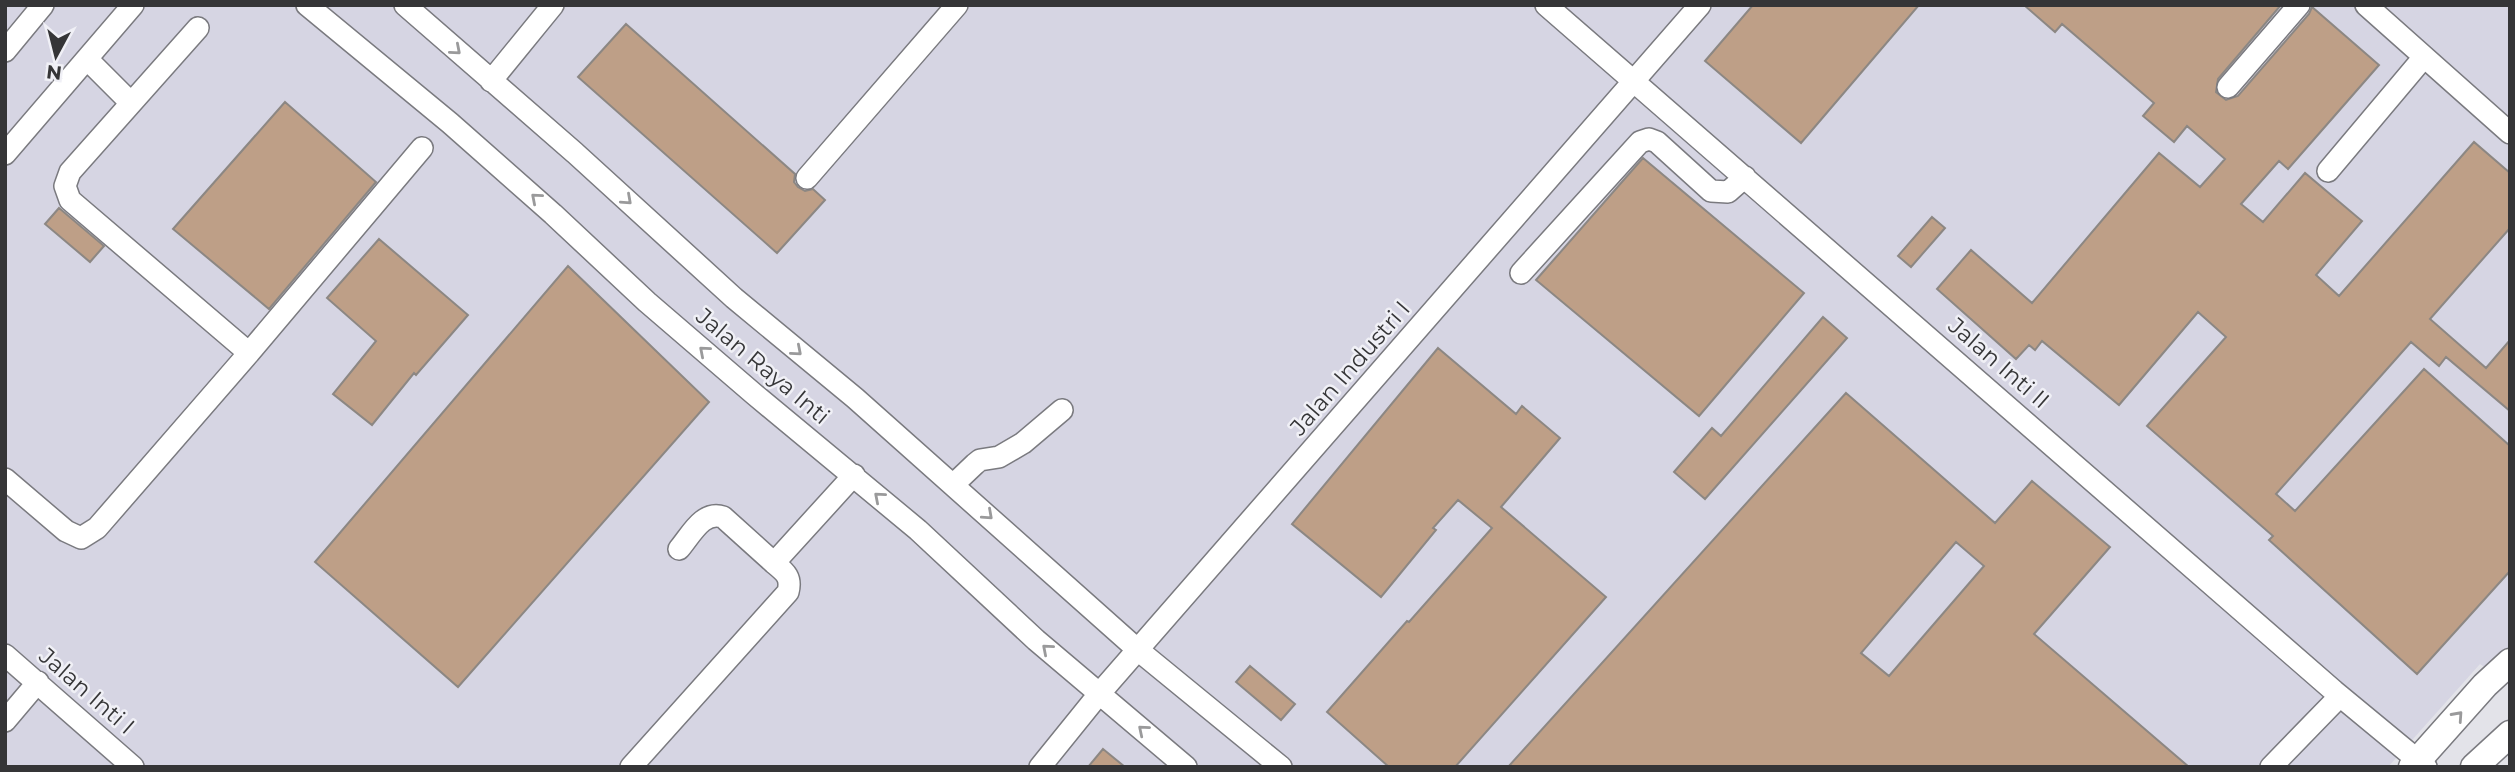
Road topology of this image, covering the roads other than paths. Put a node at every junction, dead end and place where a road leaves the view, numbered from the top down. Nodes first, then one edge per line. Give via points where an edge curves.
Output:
1 (43, 5) edge
2 (133, 5) edge
3 (307, 5) edge
4 (405, 5) edge
5 (553, 5) edge
6 (957, 5) edge
7 (1546, 5) edge
8 (1700, 5) edge
9 (2299, 5) edge
10 (2366, 5) edge
11 (198, 28) dead end
12 (5, 51) edge
13 (2424, 57) junction
14 (87, 59) junction
15 (491, 81) junction
16 (1635, 82) junction
17 (2228, 88) dead end
18 (130, 102) junction
19 (2510, 133) edge
20 (422, 148) dead end
21 (5, 154) edge
22 (2328, 171) dead end
23 (1745, 177) junction
24 (807, 178) dead end
25 (1521, 273) dead end
26 (249, 353) junction
27 (1062, 410) dead end
28 (854, 475) junction
29 (5, 479) edge
30 (954, 484) junction
31 (680, 549) dead end
32 (774, 563) junction
33 (1138, 650) junction
34 (5, 655) edge
35 (2510, 662) edge
36 (38, 682) junction
37 (1099, 694) junction
38 (2340, 696) junction
39 (7, 716) edge
40 (2510, 734) edge
41 (2418, 765) edge
42 (133, 767) edge
43 (631, 767) edge
44 (1040, 767) edge
45 (1186, 767) edge
46 (1281, 767) edge
47 (2271, 767) edge
48 (2474, 767) edge

1 - 12 street
2 - 14 street
28 -> 3 street, Jalan Raya Inti via 676,327 450,123
4 -> 15 street, Jalan Raya Inti
5 - 15 street
6 - 24 street
7 - 16 street, Jalan Inti II
8 - 16 street, Jalan Industri I
9 - 17 street
10 - 13 street
11 - 18 street
13 - 19 street
13 - 22 street
14 - 18 street
14 - 21 street
15 -> 30 street, Jalan Raya Inti via 734,298
16 - 23 street, Jalan Inti II
16 - 33 street, Jalan Industri I
18 - 26 street via 66,178 70,200
20 - 26 street
23 - 25 street via 1728,192 1712,191 1657,142 1640,142
23 - 38 street, Jalan Inti II
26 - 29 street via 97,528 80,538
27 - 30 street via 1023,443 999,457 980,460
28 - 32 street
37 -> 28 street, Jalan Raya Inti
30 -> 33 street, Jalan Raya Inti
31 - 32 street via 707,517 716,515
32 - 43 street via 787,573 791,582 788,592
33 - 37 street, Jalan Industri I
33 - 46 street, Jalan Raya Inti
34 - 36 street, Jalan Inti I
41 -> 35 main road
36 - 39 street
36 - 42 street, Jalan Inti I
37 - 44 street, Jalan Industri I
45 -> 37 street, Jalan Raya Inti
38 - 41 street, Jalan Inti II
38 - 47 street
40 - 48 main road

